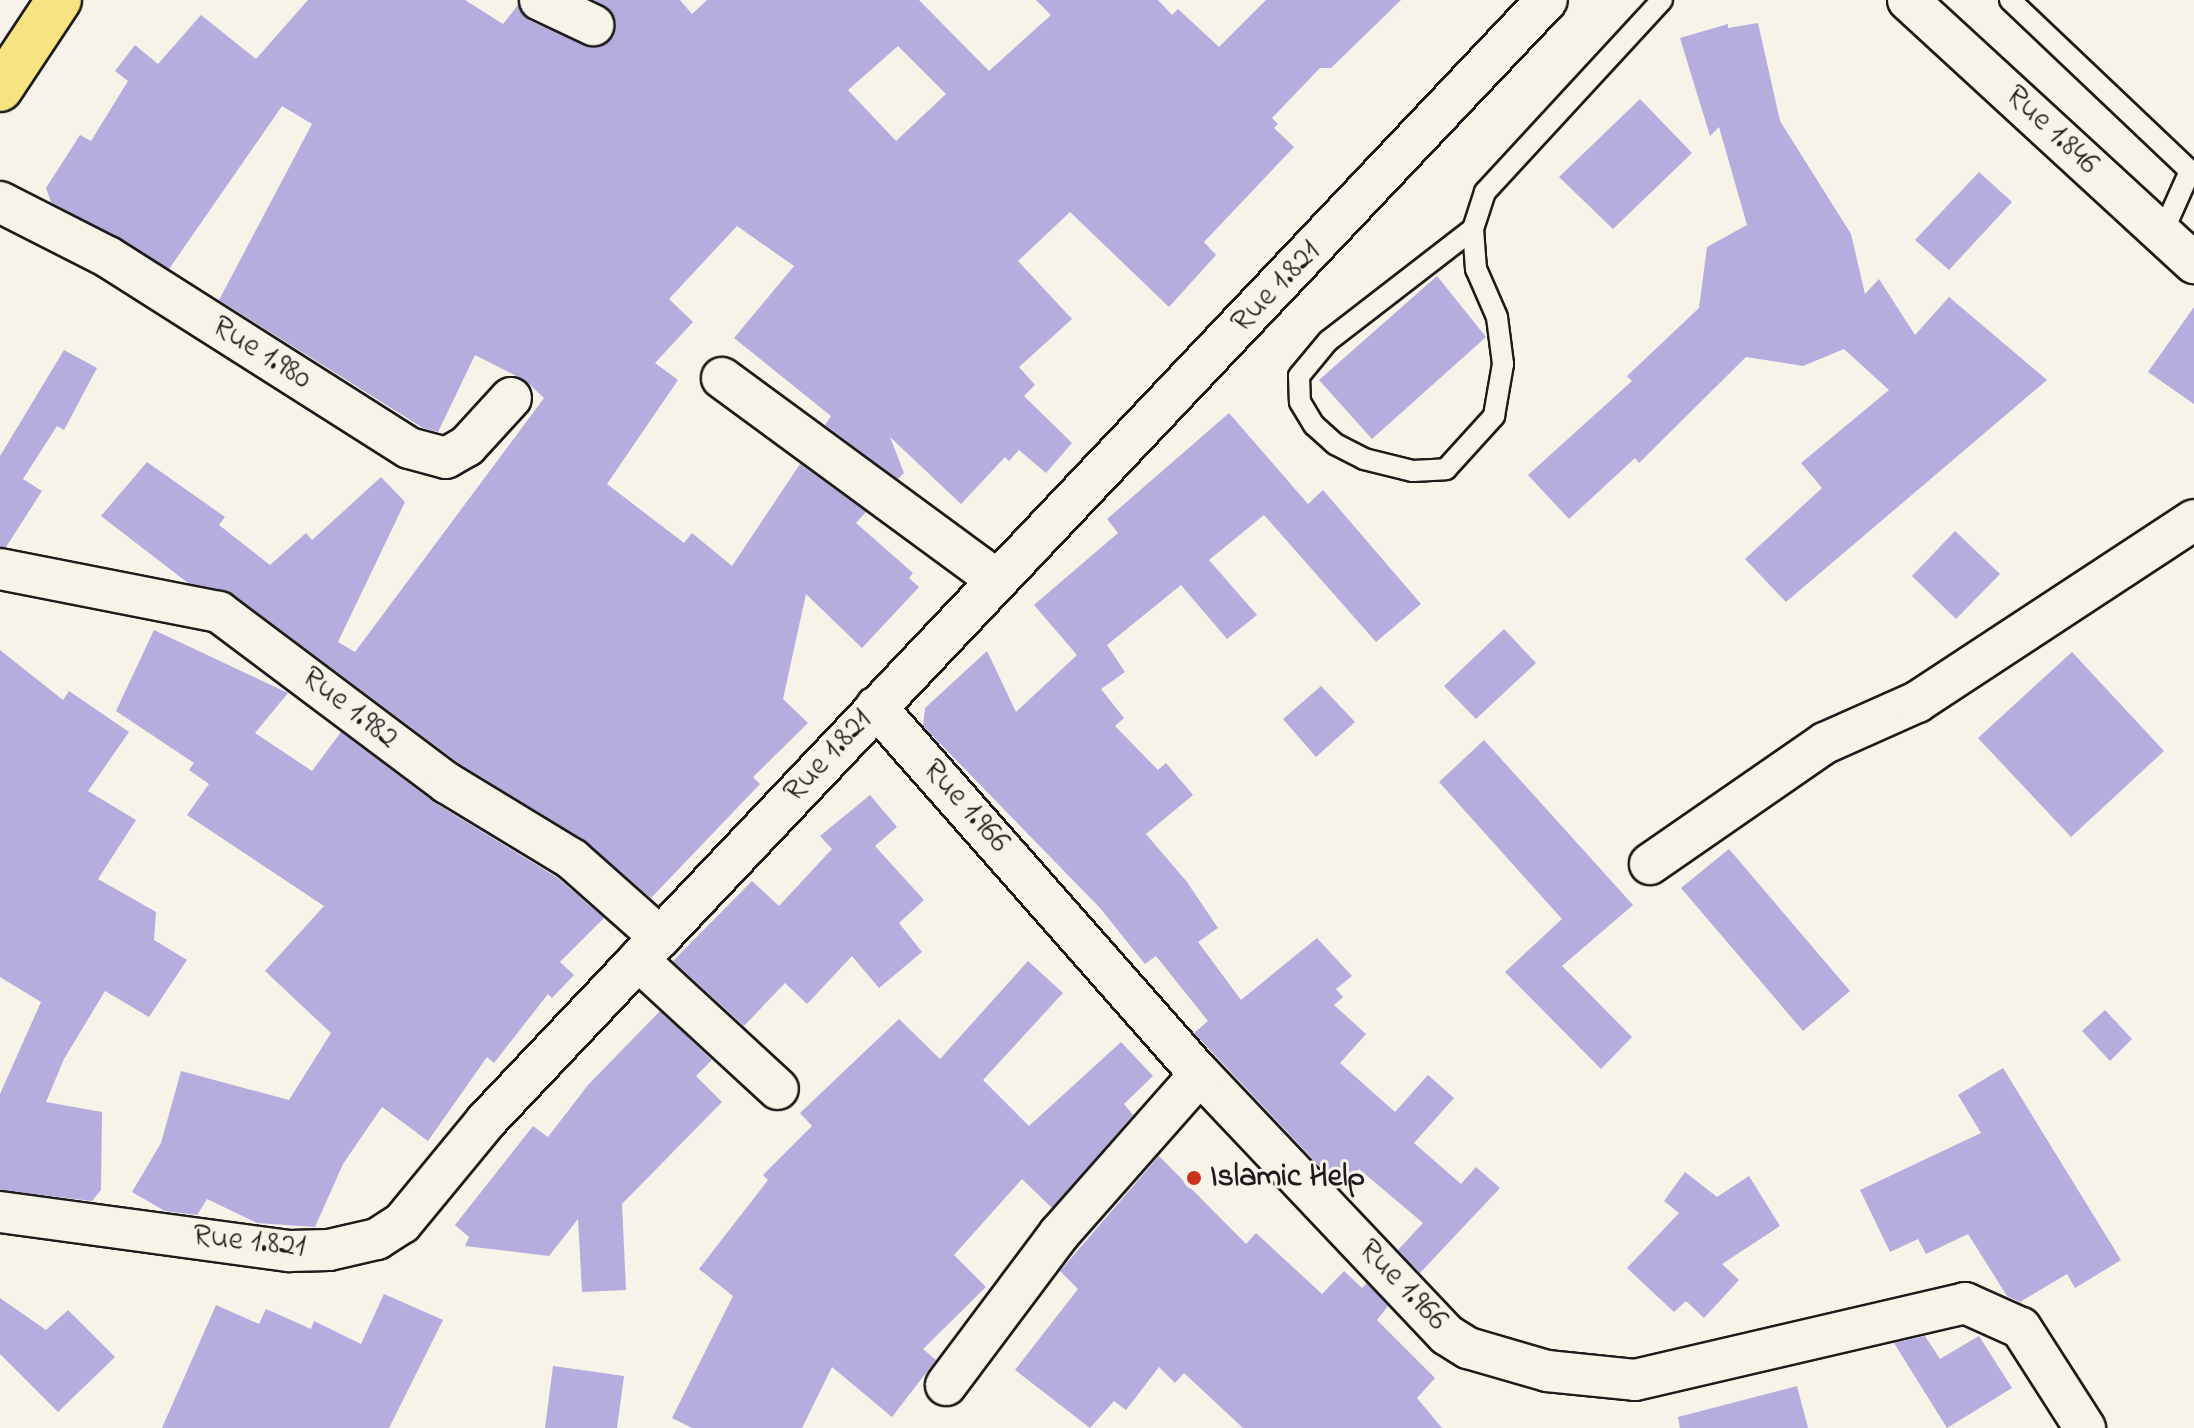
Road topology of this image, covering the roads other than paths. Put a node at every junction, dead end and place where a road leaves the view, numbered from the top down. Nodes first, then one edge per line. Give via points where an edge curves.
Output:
1 (59, 0) edge
2 (540, 0) edge
3 (1547, 0) edge
4 (1662, 0) edge
5 (1908, 0) edge
6 (2010, 0) edge
7 (593, 25) dead end
8 (0, 89) edge
9 (0, 202) edge
10 (1473, 229) junction
11 (2162, 234) junction
12 (2194, 263) edge
13 (722, 378) dead end
14 (511, 398) dead end
15 (2194, 520) edge
16 (0, 569) edge
17 (996, 579) junction
18 (876, 707) junction
19 (1650, 864) dead end
20 (649, 948) junction
21 (1200, 1074) junction
22 (778, 1089) dead end
23 (0, 1212) edge
24 (946, 1385) dead end
25 (2085, 1428) edge

1 - 8 highway
2 - 7 street
3 - 17 street, Rue 1.821 via 1357,206
4 - 10 lane via 1485,192
5 - 11 street, Rue 1.846
6 - 11 lane via 2190,171
9 - 14 street, Rue 1.980 via 108,257 409,448 446,458 467,446
10 - 10 lane via 1476,269 1497,317 1503,364 1494,416 1446,469 1413,471 1364,459 1335,444 1300,402 1299,376 1328,341
11 - 12 street, Rue 1.846
13 - 17 street
15 - 19 street via 1917,702 1825,743
16 - 20 street, Rue 1.982 via 219,612 447,783 572,859
17 - 18 street, Rue 1.821
18 - 20 street, Rue 1.821
18 - 21 street, Rue 1.966
20 - 22 street, Rue 1.982
20 - 23 street, Rue 1.821 via 486,1121 402,1223 377,1239 329,1250 289,1251
21 - 24 street via 1059,1234
21 - 25 street, Rue 1.966 via 1447,1335 1468,1348 1547,1371 1635,1380 1965,1303 2021,1328

